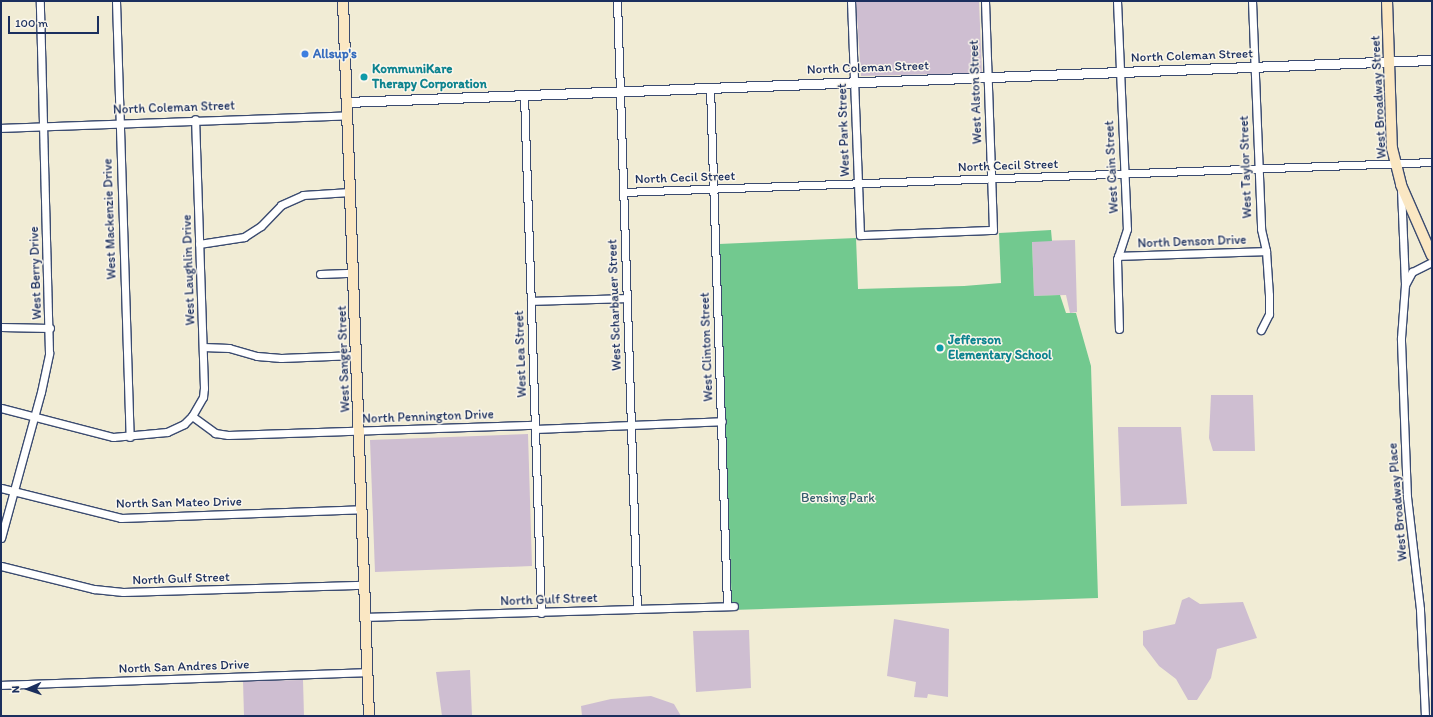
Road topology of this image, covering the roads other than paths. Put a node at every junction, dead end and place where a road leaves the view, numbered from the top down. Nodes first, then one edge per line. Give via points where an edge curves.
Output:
1 (40, 1) edge
2 (116, 1) edge
3 (343, 1) edge
4 (617, 1) edge
5 (851, 1) edge
6 (985, 1) edge
7 (1117, 1) edge
8 (1252, 1) edge
9 (1388, 1) edge
10 (1432, 60) edge
11 (1390, 62) junction
12 (1255, 67) junction
13 (1120, 72) junction
14 (988, 77) junction
15 (854, 82) junction
16 (710, 87) junction
17 (620, 90) junction
18 (524, 94) junction
19 (347, 102) junction
20 (348, 115) junction
21 (195, 120) junction
22 (118, 123) junction
23 (42, 127) junction
24 (1, 128) edge
25 (1432, 162) edge
26 (1395, 164) junction
27 (1259, 169) junction
28 (1124, 174) junction
29 (991, 178) junction
30 (858, 183) junction
31 (1401, 185) junction
32 (714, 189) junction
33 (350, 192) junction
34 (623, 192) junction
35 (860, 235) joint
36 (199, 244) junction
37 (1266, 251) junction
38 (1118, 256) junction
39 (1432, 256) edge
40 (1432, 262) edge
41 (353, 273) junction
42 (320, 274) dead end
43 (1405, 285) junction
44 (626, 298) junction
45 (531, 301) junction
46 (1, 327) edge
47 (50, 328) junction
48 (1119, 329) dead end
49 (1261, 330) dead end
50 (203, 347) junction
51 (356, 355) junction
52 (1, 408) edge
53 (192, 416) junction
54 (34, 418) junction
55 (722, 421) junction
56 (631, 425) junction
57 (535, 427) junction
58 (359, 432) junction
59 (130, 437) junction
60 (1, 488) edge
61 (14, 492) junction
62 (362, 510) junction
63 (1, 538) edge
64 (1, 566) edge
65 (364, 585) junction
66 (731, 606) joint
67 (638, 609) junction
68 (541, 613) junction
69 (366, 617) junction
70 (368, 672) junction
71 (1, 685) edge
72 (369, 716) edge
73 (1425, 716) edge

1 - 23 street, West Berry Drive
2 - 22 street, West Mackenzie Drive via 120,104
3 - 19 main road, West Sanger Street
4 - 17 street, West Scharbauer Street
5 - 15 street, West Park Street
6 - 14 street, West Alston Street
7 - 13 street, West Cain Street
8 - 12 street, West Taylor Street
9 - 11 main road, West Broadway Street
10 - 11 street, North Coleman Street
11 - 12 street, North Coleman Street
11 - 26 main road, West Broadway Street via 1392,148
12 - 13 street, North Coleman Street
12 - 27 street, West Taylor Street
13 - 14 street, North Coleman Street
13 - 28 street, West Cain Street
14 - 15 street, North Coleman Street
14 - 29 street, West Alston Street
15 - 16 street, North Coleman Street
15 - 30 street, West Park Street
16 - 17 street, North Coleman Street
16 - 32 street, West Clinton Street
17 - 18 street, North Coleman Street
17 - 34 street, West Scharbauer Street
18 - 19 street, North Coleman Street
18 - 45 street, West Lea Street
19 - 20 main road, West Sanger Street
20 - 21 street, North Coleman Street
20 - 33 main road, West Sanger Street
21 - 22 street, North Coleman Street
21 - 36 street, West Laughlin Drive
22 - 23 street, North Coleman Street
22 - 59 street, West Mackenzie Drive
23 - 24 street, North Coleman Street
23 - 47 street, West Berry Drive
25 - 26 street, North Cecil Street
26 - 27 street, North Cecil Street
26 - 31 main road, West Broadway Street
27 - 28 street, North Cecil Street
27 - 37 street, West Taylor Street via 1261,229
28 - 29 street, North Cecil Street
28 - 38 street, West Cain Street via 1127,229
29 - 30 street, North Cecil Street
29 - 35 street, West Alston Street via 993,230
30 - 32 street, North Cecil Street
30 - 35 street, West Park Street
31 - 39 main road, West Broadway Street
31 - 43 street, West Broadway Place
32 - 34 street, North Cecil Street
32 - 55 street, West Clinton Street
33 - 36 street via 303,194 281,205 261,226 244,237
33 - 41 main road, West Sanger Street
34 - 44 street, West Scharbauer Street
36 - 50 street, West Laughlin Drive
37 - 38 street, North Denson Drive
37 - 49 street, West Taylor Street via 1269,314
38 - 48 street, West Cain Street
40 - 43 street via 1412,272
41 - 42 street
41 - 51 main road, West Sanger Street
43 - 73 street, West Broadway Place via 1401,338 1407,497 1420,609
44 - 45 street
44 - 56 street, West Scharbauer Street
45 - 57 street, West Lea Street
46 - 47 street
47 - 54 street, West Berry Drive via 47,370
50 - 51 street via 230,348 257,356 281,358
50 - 53 street, West Laughlin Drive via 203,397
51 - 58 main road, West Sanger Street
52 - 54 street
53 - 58 street, North Pennington Drive via 214,433 228,435
53 - 59 street via 184,424 167,432
54 - 59 street via 99,436
54 - 61 street, West Berry Drive
55 - 56 street, North Pennington Drive
55 - 66 street, West Clinton Street
56 - 57 street, North Pennington Drive
56 - 67 street, West Scharbauer Street
57 - 58 street, North Pennington Drive
57 - 68 street, West Lea Street
58 - 62 main road, West Sanger Street
60 - 61 street, North San Mateo Drive
61 - 62 street, North San Mateo Drive via 121,518
61 - 63 street, West Berry Drive
62 - 65 main road, West Sanger Street
64 - 65 street, North Gulf Street via 94,589 123,592
65 - 69 main road, West Sanger Street
66 - 67 street, North Gulf Street
67 - 68 street, North Gulf Street
68 - 69 street, North Gulf Street
69 - 70 main road, West Sanger Street
70 - 71 street, North San Andres Drive
70 - 72 main road, West Sanger Street

